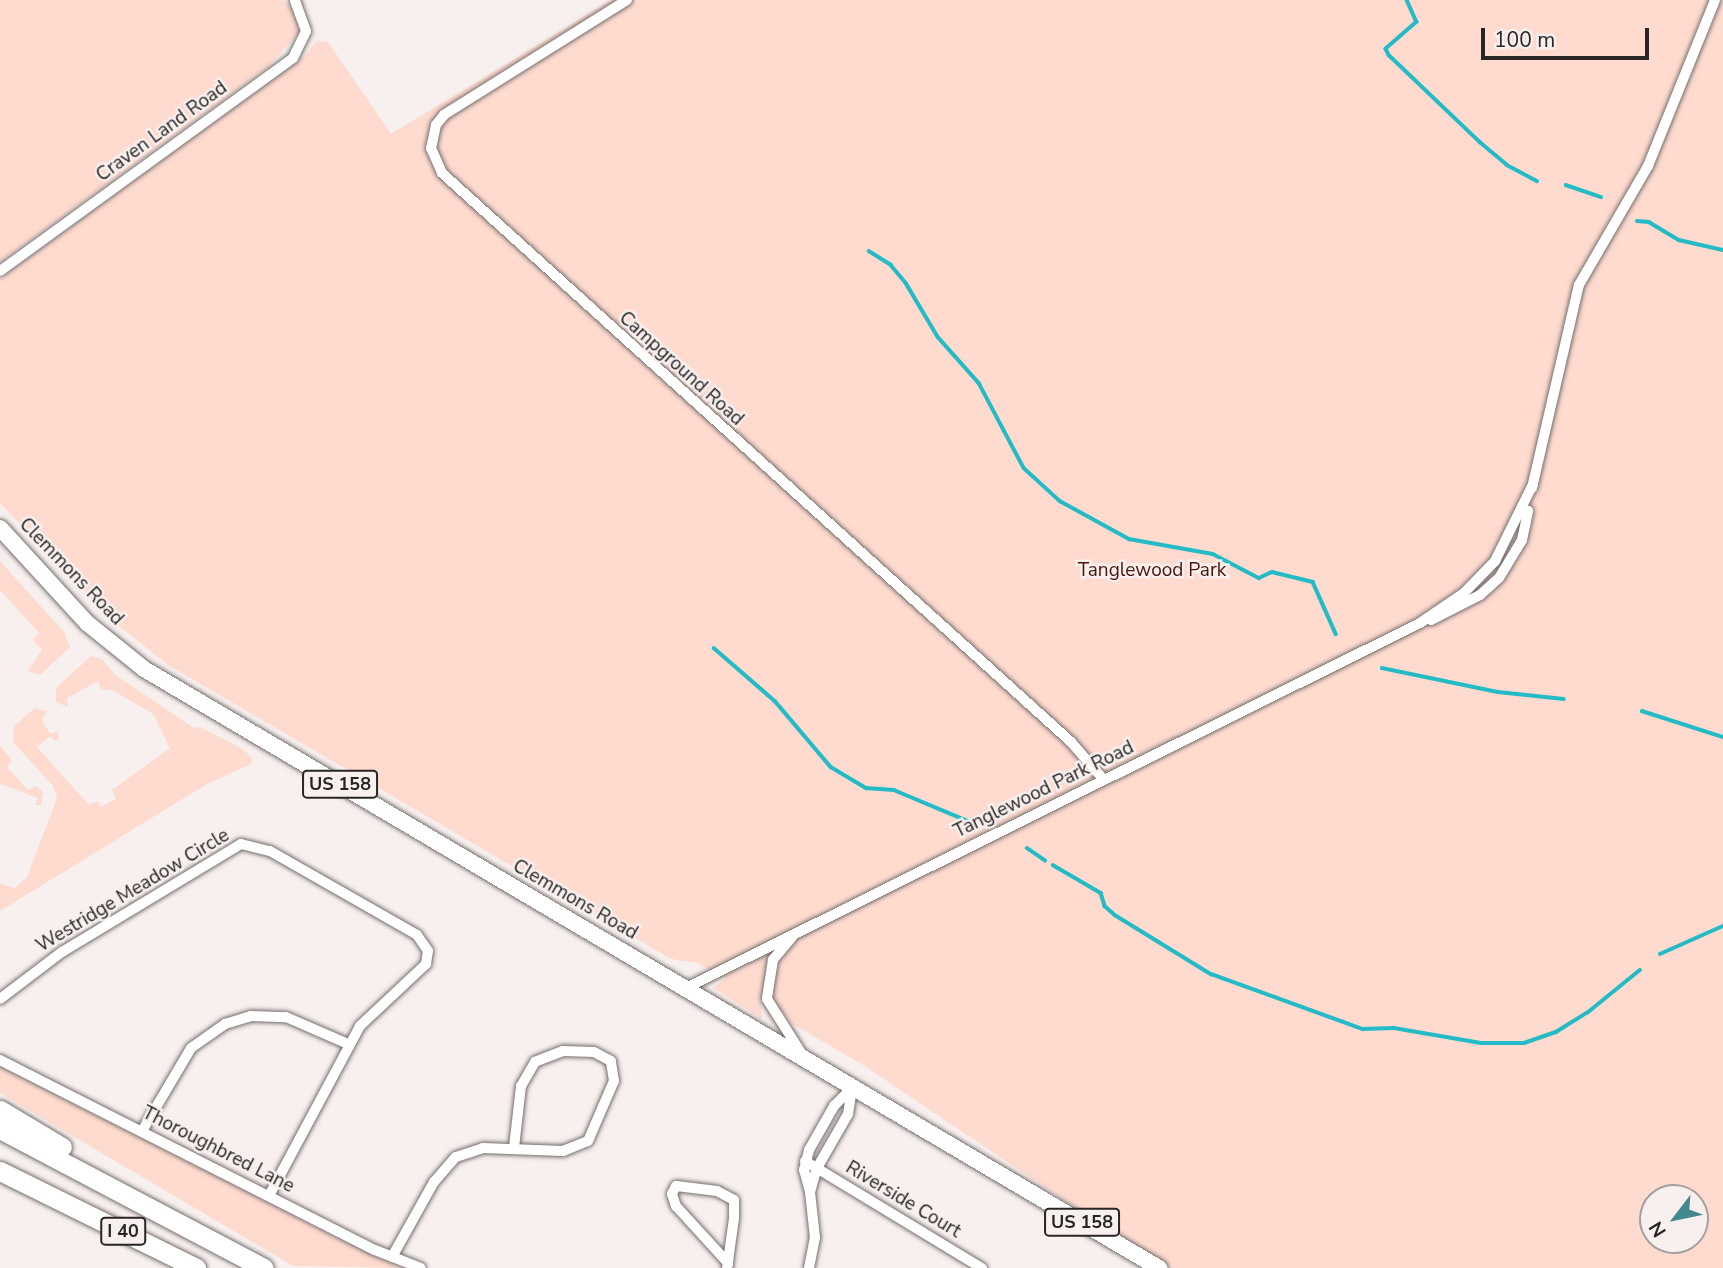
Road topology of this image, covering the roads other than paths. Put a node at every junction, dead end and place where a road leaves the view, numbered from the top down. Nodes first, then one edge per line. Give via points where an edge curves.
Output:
1 (295, 0) edge
2 (627, 0) edge
3 (1715, 0) edge
4 (0, 271) edge
5 (0, 528) edge
6 (1104, 780) junction
7 (800, 929) junction
8 (684, 989) junction
9 (0, 999) edge
10 (348, 1044) junction
11 (805, 1058) junction
12 (0, 1060) edge
13 (852, 1088) junction
14 (0, 1110) edge
15 (0, 1129) edge
16 (142, 1131) junction
17 (514, 1147) junction
18 (805, 1161) junction
19 (817, 1168) junction
20 (0, 1171) edge
21 (95, 1176) junction
22 (810, 1192) junction
23 (269, 1196) junction
24 (391, 1257) junction
25 (728, 1266) edge
26 (196, 1268) edge
27 (264, 1268) edge
28 (421, 1268) edge
29 (808, 1268) edge
30 (982, 1268) edge
31 (1159, 1268) edge

1 - 4 street, Craven Land Road via 306,26 304,41 293,58
2 - 6 street, Campground Road via 444,115 436,125 431,148 442,173 1071,742
3 - 6 street, Tanglewood Park Road via 1648,166 1578,285 1521,540 1507,569 1480,595 1440,618 1420,623
5 - 8 main road, Clemmons Road / US 158 via 88,623 144,668
6 - 7 street, Tanglewood Park Road
7 - 8 street, Tanglewood Park Road
7 - 11 street via 773,960 766,987 773,1015
8 - 11 main road, Clemmons Road / US 158
9 - 10 street, Westridge Meadow Circle via 62,952 233,847 252,844 410,931 426,947 423,968 372,1011
10 - 16 street via 286,1017 251,1016 225,1024 191,1048
10 - 23 street, Westridge Meadow Circle
11 - 13 main road, Clemmons Road / US 158
12 - 16 street, Thoroughbred Lane
13 - 18 street via 834,1106
13 - 19 street via 848,1114
13 - 31 main road, Clemmons Road / US 158
14 - 21 highway via 71,1153
15 - 21 highway, I 40
16 - 23 street, Thoroughbred Lane
17 - 17 street via 563,1151 588,1141 614,1081 611,1061 600,1053 563,1051 535,1062 521,1086
17 - 24 street via 474,1150 446,1166
18 - 19 street, Riverside Court
18 - 22 street
19 - 22 street
19 - 30 street, Riverside Court
20 - 26 highway, I 40
21 - 27 highway, I 40
22 - 29 street via 815,1238
23 - 24 street, Thoroughbred Lane
24 - 28 street, Thoroughbred Lane
25 - 25 street via 734,1200 717,1191 676,1186 672,1194 676,1206

